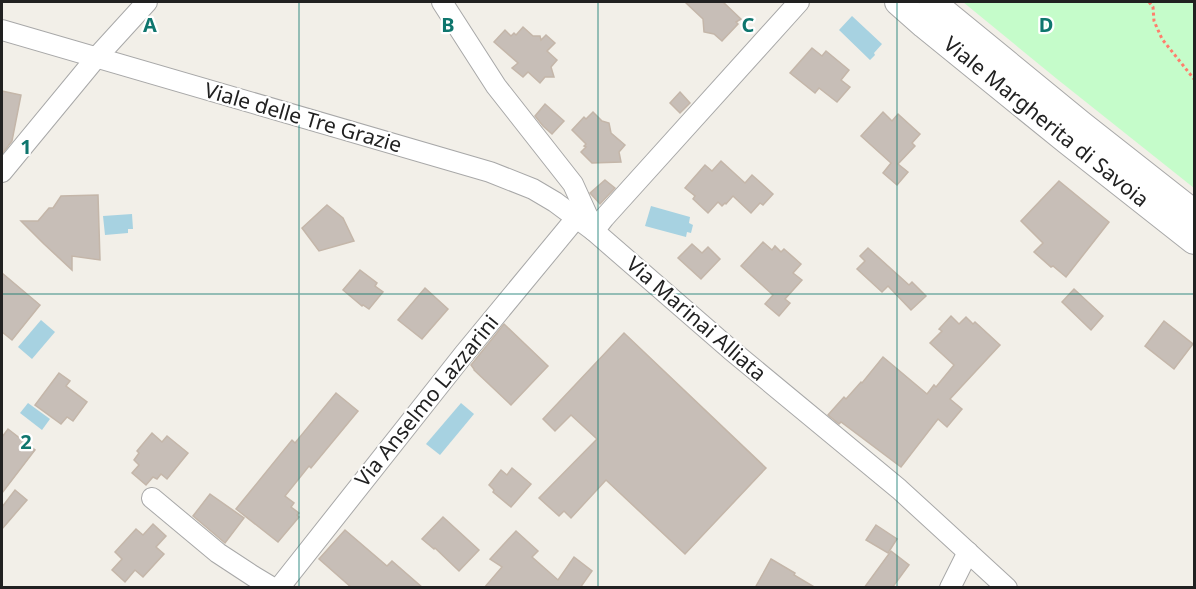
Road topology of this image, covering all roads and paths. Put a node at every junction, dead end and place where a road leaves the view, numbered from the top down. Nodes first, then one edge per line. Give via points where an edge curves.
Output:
1 (147, 2) edge
2 (442, 2) edge
3 (799, 2) edge
4 (898, 2) edge
5 (932, 2) edge
6 (1149, 2) edge
7 (2, 30) edge
8 (96, 58) junction
9 (1194, 79) edge
10 (2, 172) edge
11 (1194, 213) edge
12 (577, 217) junction
13 (594, 231) junction
14 (1194, 241) edge
15 (152, 498) dead end
16 (968, 552) junction
17 (273, 588) edge
18 (279, 588) edge
19 (950, 588) edge
20 (1007, 588) edge

1 - 8 street
2 - 13 street, Via Marinai Alliata via 496,86 573,184
3 - 13 street
4 - 14 street, Viale Margherita di Savoia
5 - 11 street, Viale Margherita di Savoia
6 - 9 path via 1162,39
7 - 8 street, Viale delle Tre Grazie
8 - 10 street
8 - 12 street, Viale delle Tre Grazie via 490,172 533,189
12 - 13 street, Viale delle Tre Grazie
12 - 18 street, Via Anselmo Lazzarini
13 - 16 street, Via Marinai Alliata
15 - 17 street via 218,553
16 - 19 street
16 - 20 street, Via Marinai Alliata

